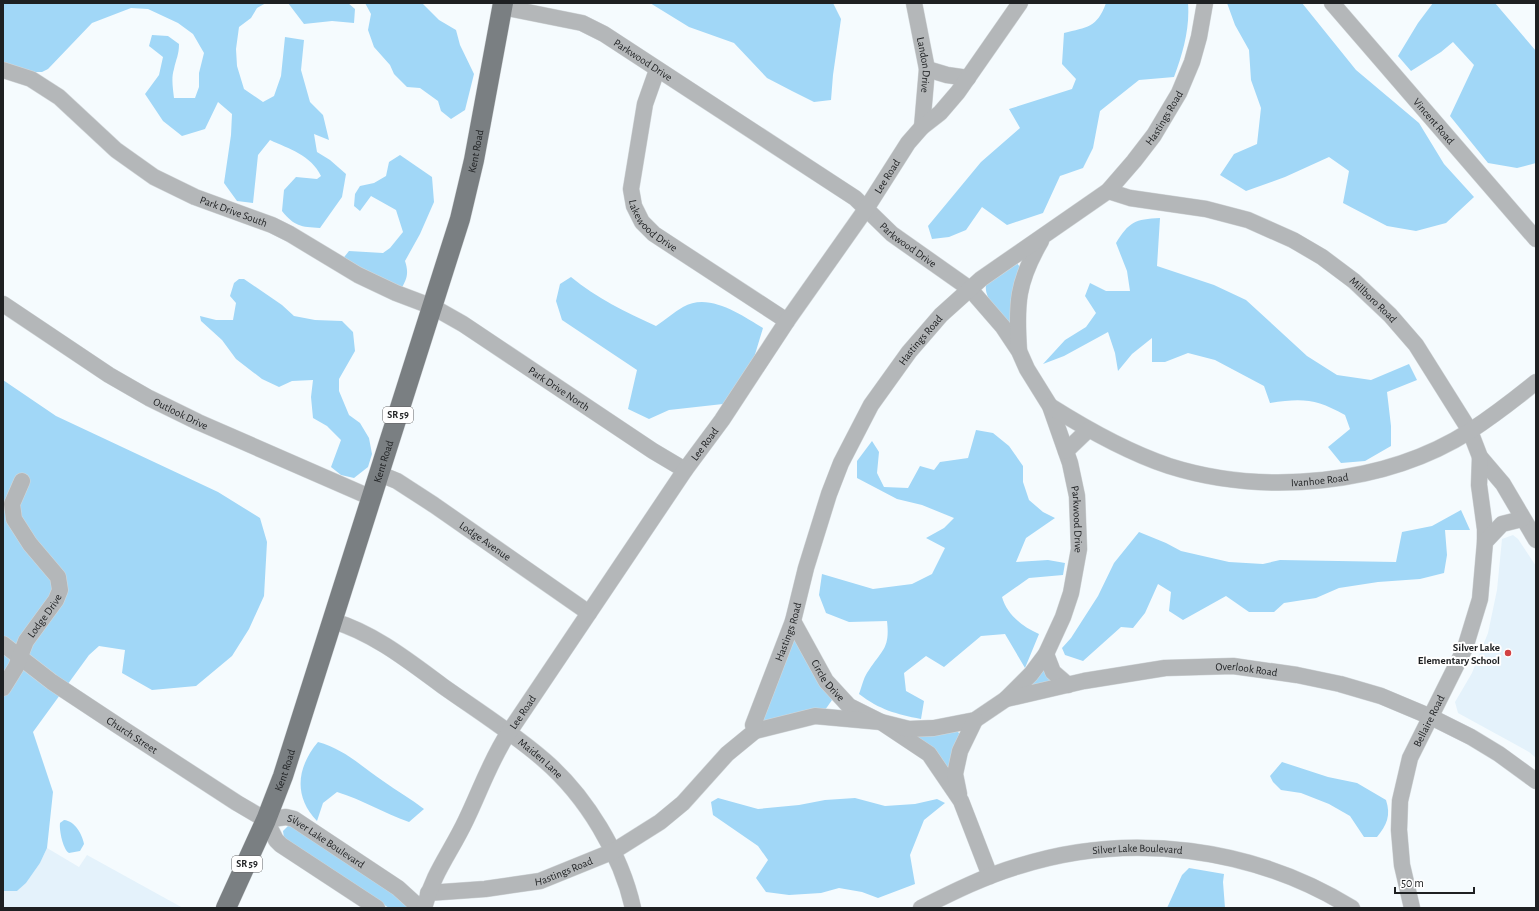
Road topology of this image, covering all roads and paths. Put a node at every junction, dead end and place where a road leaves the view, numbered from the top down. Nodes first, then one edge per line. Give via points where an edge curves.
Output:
1 (914, 3) edge
2 (1020, 3) edge
3 (1205, 3) edge
4 (1332, 3) edge
5 (502, 5) edge
6 (927, 68) junction
7 (3, 70) edge
8 (658, 70) junction
9 (968, 78) junction
10 (922, 127) junction
11 (1108, 191) junction
12 (866, 209) junction
13 (1043, 236) junction
14 (1536, 238) edge
15 (970, 289) junction
16 (3, 304) edge
17 (433, 306) junction
18 (787, 321) junction
19 (1019, 351) junction
20 (1536, 382) edge
21 (1050, 406) junction
22 (1088, 430) junction
23 (1470, 431) junction
24 (1066, 451) junction
25 (1480, 457) junction
26 (685, 470) junction
27 (380, 474) junction
28 (22, 480) dead end
29 (372, 498) junction
30 (1522, 519) junction
31 (1536, 540) edge
32 (1485, 542) junction
33 (589, 613) junction
34 (333, 621) junction
35 (793, 621) junction
36 (3, 644) edge
37 (1046, 654) junction
38 (20, 656) junction
39 (1068, 685) junction
40 (3, 688) edge
41 (1006, 699) junction
42 (1431, 717) junction
43 (974, 720) junction
44 (881, 722) junction
45 (941, 727) joint
46 (755, 731) junction
47 (509, 732) junction
48 (1536, 781) edge
49 (961, 801) junction
50 (266, 820) junction
51 (614, 851) junction
52 (990, 876) junction
53 (426, 900) edge
54 (1410, 907) edge
55 (226, 908) edge
56 (377, 908) edge
57 (420, 908) edge
58 (633, 908) edge
59 (922, 908) edge
60 (1352, 908) edge

1 - 6 street, Landon Drive
2 - 9 street, Lee Road
3 - 11 street, Hastings Road via 1193,56 1179,93 1154,135
4 - 14 street, Vincent Road
5 - 8 street, Parkwood Drive via 582,24 604,34
5 - 17 main road, Kent Road / SR 59 via 467,194
6 - 9 street via 946,75
6 - 10 street, Landon Drive
7 - 17 street, Park Drive South via 31,79 59,97 121,154 154,177 195,197 272,225 358,276
8 - 12 street, Parkwood Drive via 856,198
8 - 18 street, Lakewood Drive via 645,104 632,180 634,206 642,222 654,234
9 - 10 street, Lee Road via 940,113
10 - 12 street, Lee Road via 908,143
11 - 13 street, Hastings Road
11 - 23 street, Millboro Road via 1130,198 1180,204 1231,215 1271,230 1322,257 1373,297 1407,334
12 - 15 street, Parkwood Drive via 892,234
12 - 18 street, Lee Road
13 - 15 street, Hastings Road
13 - 19 street, Hastings Road via 1029,261 1022,282 1016,312
15 - 19 street, Parkwood Drive
15 - 35 street, Hastings Road via 941,315 909,352 859,426 829,494
16 - 29 street, Outlook Drive via 109,375 149,398
17 - 26 street, Park Drive North
17 - 27 main road, Kent Road / SR 59
18 - 26 street, Lee Road via 722,420
19 - 21 street, Parkwood Drive
20 - 23 street, Ivanhoe Road
21 - 22 street, Ivanhoe Road
21 - 24 street, Parkwood Drive
22 - 23 street, Ivanhoe Road via 1129,450 1184,470 1222,477 1284,482 1322,481 1374,470 1436,449
22 - 24 street
23 - 25 street, Millboro Road
24 - 37 street, Parkwood Drive via 1077,496 1079,549 1071,593
25 - 30 street, Millboro Road via 1503,484
25 - 32 street, Bellaire Road via 1479,485
26 - 33 street, Lee Road
27 - 29 main road, Kent Road / SR 59
27 - 33 street, Lodge Avenue via 434,505
28 - 38 street, Lodge Drive via 12,504 14,519 30,544 58,576 60,590 56,600 26,641
29 - 34 main road, Kent Road / SR 59
30 - 31 street, Millboro Road
30 - 32 street via 1502,524
32 - 42 street, Bellaire Road via 1483,581 1476,616 1462,656
33 - 47 street, Lee Road
34 - 47 street, Maiden Lane via 369,636
34 - 50 main road, Kent Road / SR 59 via 283,776
35 - 44 street, Circle Drive via 826,681 849,706
35 - 46 street, Hastings Road via 753,725
36 - 38 street, Church Street
37 - 39 street via 1052,672
37 - 41 street, Parkwood Drive via 1031,674
38 - 40 street, Lodge Drive
38 - 50 street, Church Street via 52,682 237,804
39 - 41 street, Overlook Road
39 - 42 street, Overlook Road via 1117,674 1165,668 1233,666 1297,674 1340,684 1381,696
41 - 43 street, Overlook Road
42 - 48 street, Overlook Road via 1482,744
42 - 54 street, Bellaire Road via 1413,750 1400,801 1400,850
43 - 45 street, Overlook Road
43 - 49 street, Circle Drive via 960,752 955,774
44 - 45 street, Circle Drive via 909,729
44 - 46 street, Circle Drive via 815,716
44 - 49 street, Circle Drive via 929,754
46 - 51 street, Hastings Road via 727,754 683,804 655,826
47 - 51 street, Maiden Lane via 545,760 563,778
47 - 53 street, Lee Road via 495,756 465,822 435,874
49 - 52 street, Circle Drive
50 - 55 main road, Kent Road / SR 59
50 - 56 street, Silver Lake Boulevard via 281,845
50 - 57 street, Silver Lake Boulevard via 286,817 294,819 398,888
51 - 53 street, Hastings Road via 540,881
51 - 58 street, Maiden Lane
52 - 59 street, Silver Lake Boulevard
52 - 60 street, Silver Lake Boulevard via 1032,862 1083,852 1162,848 1235,859 1279,872

